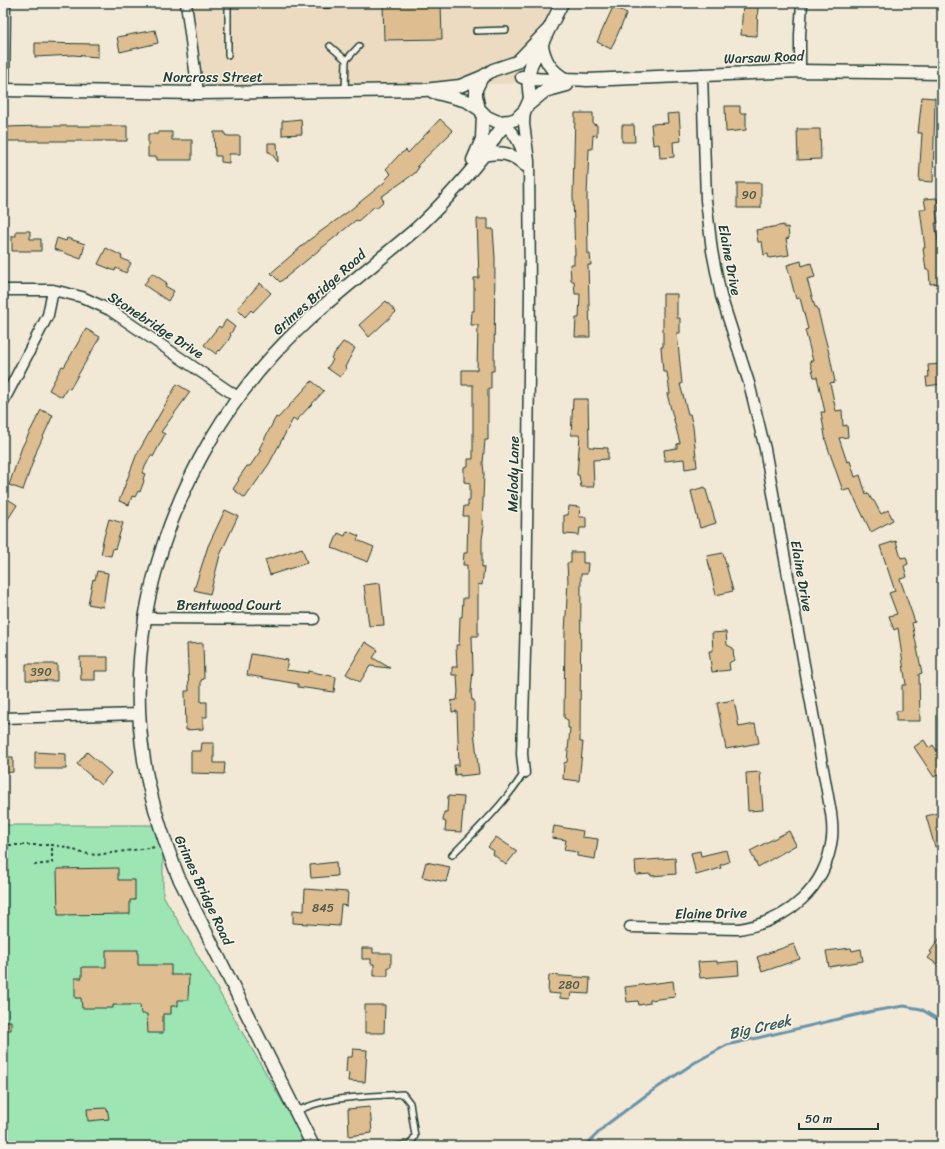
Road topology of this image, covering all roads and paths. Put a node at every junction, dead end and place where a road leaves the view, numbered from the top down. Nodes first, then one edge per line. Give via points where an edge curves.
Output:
1 (5, 3) edge
2 (186, 3) edge
3 (228, 3) edge
4 (562, 3) edge
5 (802, 3) edge
6 (298, 4) dead end
7 (328, 5) dead end
8 (506, 30) dead end
9 (476, 31) dead end
10 (547, 31) junction
11 (330, 46) dead end
12 (358, 46) dead end
13 (542, 46) junction
14 (228, 55) dead end
15 (346, 60) junction
16 (499, 69) junction
17 (800, 71) junction
18 (942, 73) edge
19 (702, 74) junction
20 (482, 78) junction
21 (565, 79) junction
22 (526, 80) junction
23 (588, 80) junction
24 (3, 90) edge
25 (345, 90) junction
26 (424, 90) junction
27 (198, 93) junction
28 (526, 108) junction
29 (481, 111) junction
30 (504, 123) junction
31 (483, 155) junction
32 (527, 169) junction
33 (470, 171) junction
34 (3, 290) edge
35 (53, 290) junction
36 (239, 398) junction
37 (3, 402) edge
38 (144, 618) junction
39 (314, 619) dead end
40 (139, 714) junction
41 (3, 718) edge
42 (524, 773) joint
43 (166, 844) junction
44 (3, 845) edge
45 (52, 845) junction
46 (452, 855) dead end
47 (34, 865) dead end
48 (630, 927) dead end
49 (295, 1112) junction
50 (313, 1146) edge
51 (396, 1146) edge

1 - 24 street
2 - 27 street
3 - 14 lane
4 - 10 street
5 - 17 street
6 - 7 lane
8 - 9 lane
10 - 13 street
10 - 16 street via 517,62
11 - 15 lane
12 - 15 lane
13 - 21 street via 549,66
13 - 22 street
15 - 25 lane
16 - 20 street via 487,73
16 - 22 street via 513,70
17 - 18 street, Warsaw Road
17 - 19 street, Warsaw Road
19 - 23 street, Warsaw Road
19 - 48 street, Elaine Drive via 706,200 712,251 765,449 830,807 832,837 827,861 815,884 796,906 772,920 739,929
20 - 26 street, Norcross Street via 460,86
20 - 29 street, Grimes Bridge Road via 476,89
21 - 22 street, Warsaw Road
21 - 23 street, Warsaw Road
22 - 28 street via 530,99
23 - 28 street, Warsaw Road via 553,88 538,96
24 - 27 street, Norcross Street
25 - 26 street, Norcross Street
25 - 27 street, Norcross Street
26 - 29 street, Norcross Street via 467,101
28 - 30 street, Grimes Bridge Road via 516,119
28 - 32 street, Melody Lane via 524,124 529,155
29 - 30 street
29 - 33 street, Grimes Bridge Road via 482,139
30 - 31 street, Grimes Bridge Road
30 - 32 street, Melody Lane via 514,134
31 - 32 street via 506,153 515,156
31 - 33 street, Grimes Bridge Road
32 - 42 street, Melody Lane via 530,392 522,754
33 - 36 street, Grimes Bridge Road via 416,228 309,318 272,355
34 - 35 street, Stonebridge Drive
35 - 36 street, Stonebridge Drive via 82,297 110,310
35 - 37 street via 48,315
36 - 38 street, Grimes Bridge Road via 204,452 176,510 159,556
38 - 39 street, Brentwood Court
38 - 40 street, Grimes Bridge Road via 139,667
40 - 41 street
40 - 43 street, Grimes Bridge Road via 143,759
42 - 46 lane via 512,792 488,820
43 - 45 path via 96,855
43 - 49 street, Grimes Bridge Road via 178,876
44 - 45 path
45 - 47 path via 52,863
49 - 50 street, Grimes Bridge Road
49 - 51 lane via 327,1100 403,1094 410,1102 416,1136 410,1145

